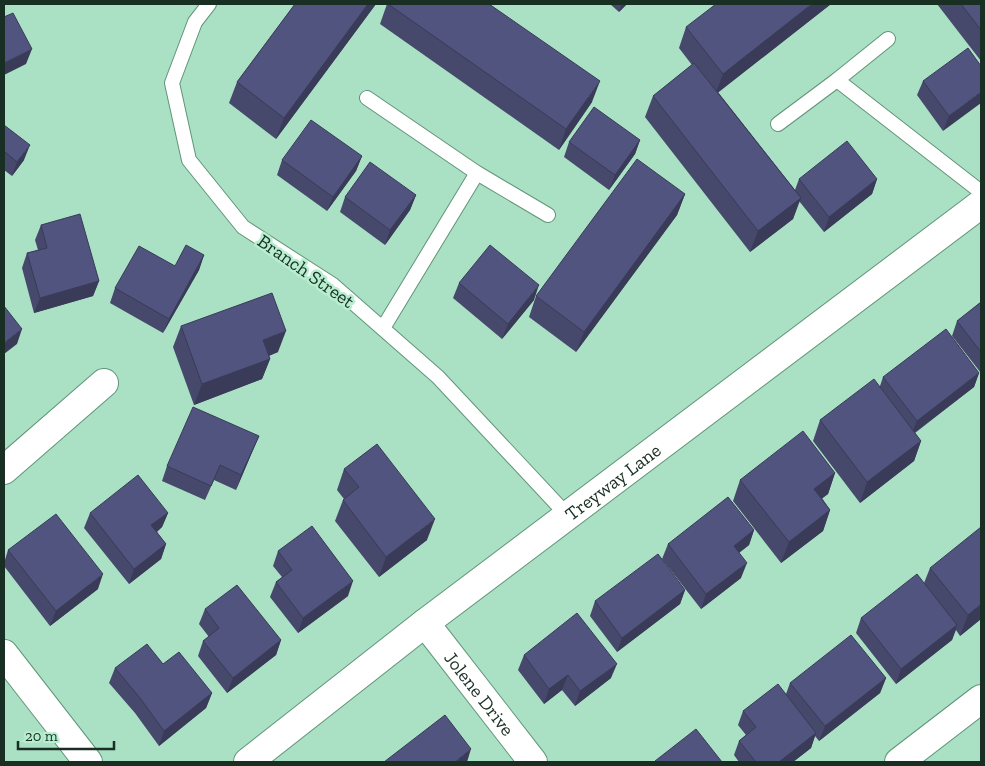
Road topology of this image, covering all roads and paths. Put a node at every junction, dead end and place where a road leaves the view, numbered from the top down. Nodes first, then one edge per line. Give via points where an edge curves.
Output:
1 (209, 4) edge
2 (888, 39) dead end
3 (837, 80) junction
4 (367, 98) dead end
5 (778, 124) dead end
6 (477, 173) junction
7 (981, 192) edge
8 (981, 204) edge
9 (548, 215) dead end
10 (383, 328) junction
11 (104, 383) dead end
12 (4, 470) edge
13 (568, 516) junction
14 (425, 623) junction
15 (4, 654) edge
16 (981, 699) edge
17 (88, 762) edge
18 (248, 762) edge
19 (533, 762) edge
20 (899, 762) edge

1 - 10 lane, Branch Street via 195,22 172,83 189,160 244,227 334,285
2 - 3 lane
3 - 5 lane
3 - 7 lane
4 - 6 lane
6 - 9 lane
6 - 10 lane
8 - 13 street, Treyway Lane
10 - 13 lane, Branch Street via 438,377
11 - 12 street
13 - 14 street, Treyway Lane
14 - 18 street, Treyway Lane
14 - 19 street, Jolene Drive
15 - 17 street
16 - 20 street

